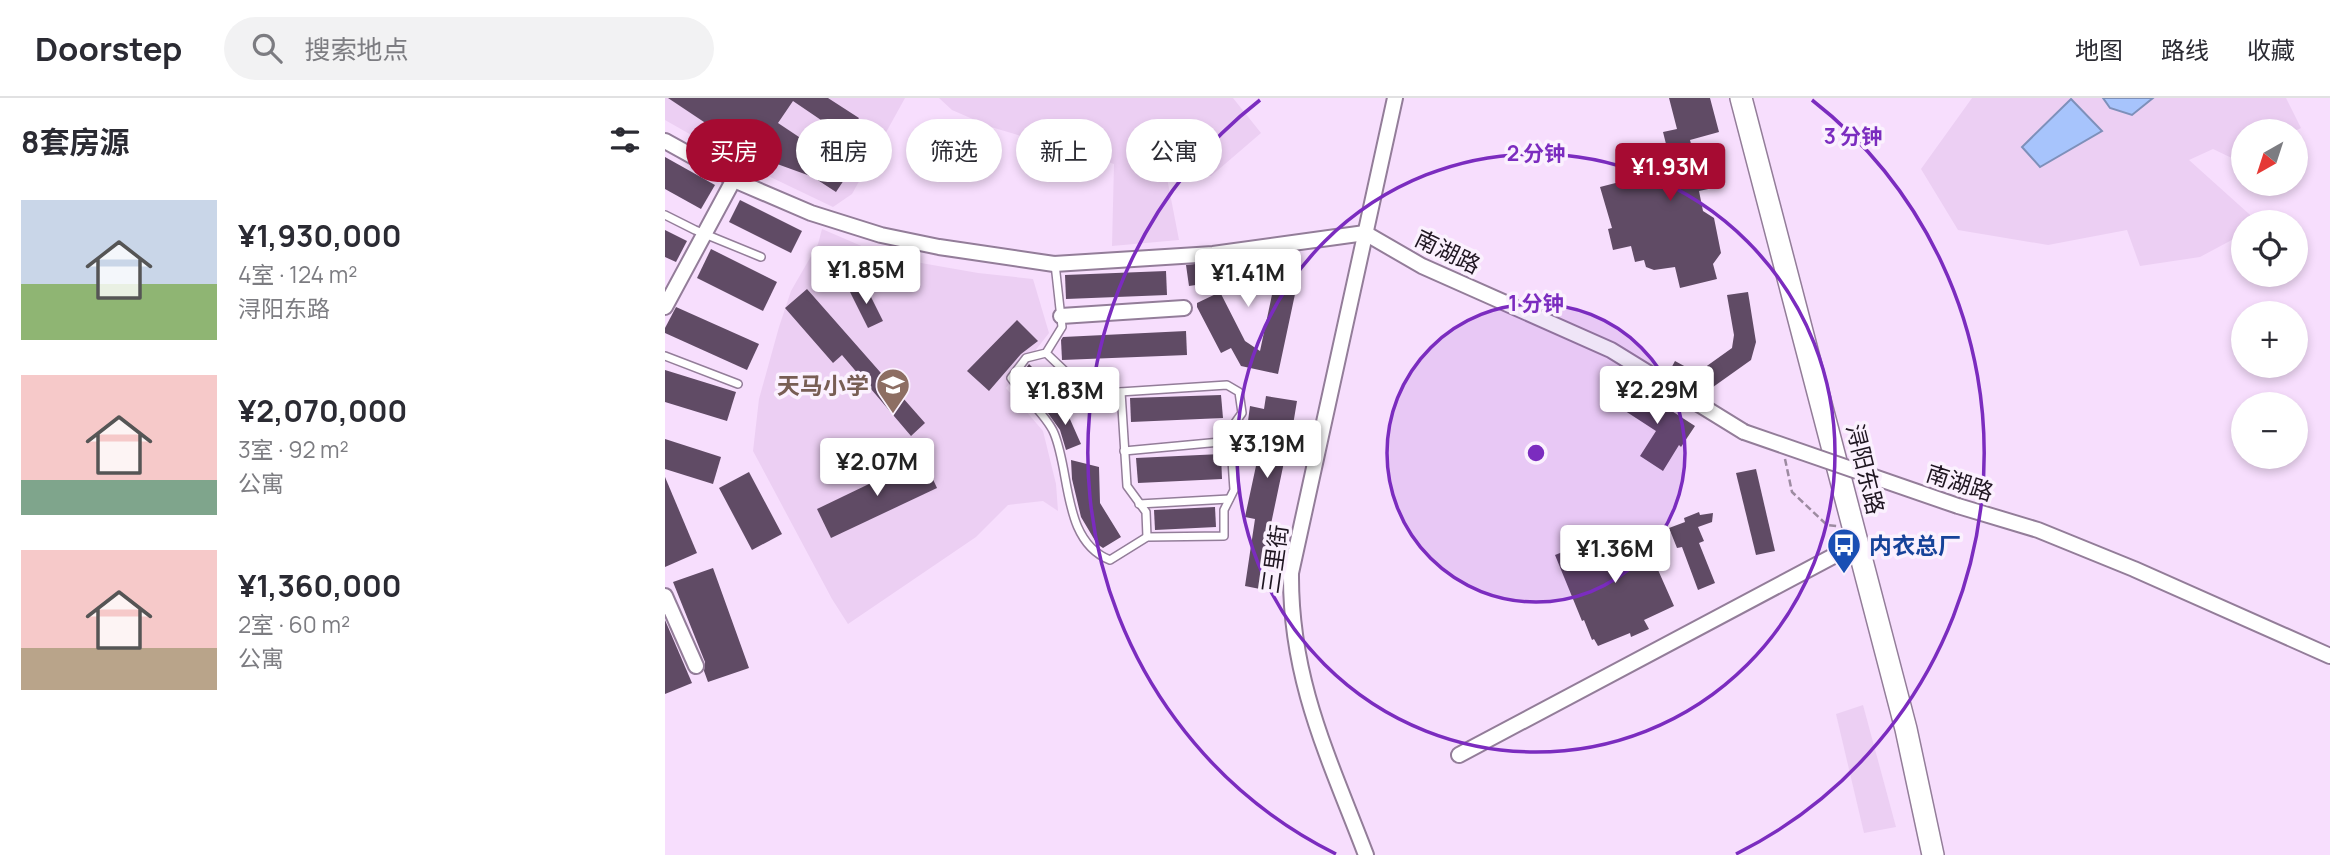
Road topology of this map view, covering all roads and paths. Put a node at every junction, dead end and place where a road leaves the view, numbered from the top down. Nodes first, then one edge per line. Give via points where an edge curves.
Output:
1 (1395, 98) edge
2 (1741, 98) edge
3 (665, 141) edge
4 (686, 153) edge
5 (732, 182) edge
6 (741, 182) edge
7 (665, 215) edge
8 (1365, 233) junction
9 (705, 234) junction
10 (761, 257) dead end
11 (1054, 264) junction
12 (665, 307) edge
13 (1184, 308) dead end
14 (1061, 317) junction
15 (1046, 352) junction
16 (665, 356) edge
17 (738, 384) dead end
18 (1121, 392) junction
19 (1231, 441) junction
20 (1781, 445) junction
21 (1124, 451) junction
22 (1229, 499) junction
23 (1139, 504) junction
24 (1856, 535) junction
25 (1147, 537) junction
26 (665, 597) edge
27 (2330, 656) edge
28 (695, 666) dead end
29 (1459, 755) dead end
30 (1366, 855) edge
31 (1933, 855) edge

1 - 8 street, 三里街
2 - 24 main road, 浔阳东路
3 - 4 street
5 - 9 street
6 - 11 street via 811,213 881,235
7 - 9 lane
8 - 11 street via 1213,254
8 - 20 street, 南湖路, bridge via 1422,266 1611,350 1744,432
8 - 30 street, 三里街 via 1291,573 1291,610 1298,664 1321,743
9 - 10 lane
9 - 12 street
11 - 14 lane
13 - 14 street
14 - 15 lane via 1062,327
15 - 18 lane via 1089,394
15 - 25 lane via 1026,358 1011,378 1054,432 1071,515 1096,555 1109,560
16 - 17 lane
18 - 19 lane via 1227,385 1240,392 1242,413 1230,430
18 - 21 lane
19 - 21 lane
19 - 22 lane via 1234,490
20 - 24 path via 1793,492 1827,525
20 - 27 street, 南湖路, bridge via 2038,530
21 - 23 lane via 1127,486
22 - 23 lane
22 - 25 lane via 1224,536
23 - 25 lane via 1146,512
24 - 29 street
24 - 31 main road, 浔阳东路
26 - 28 street

